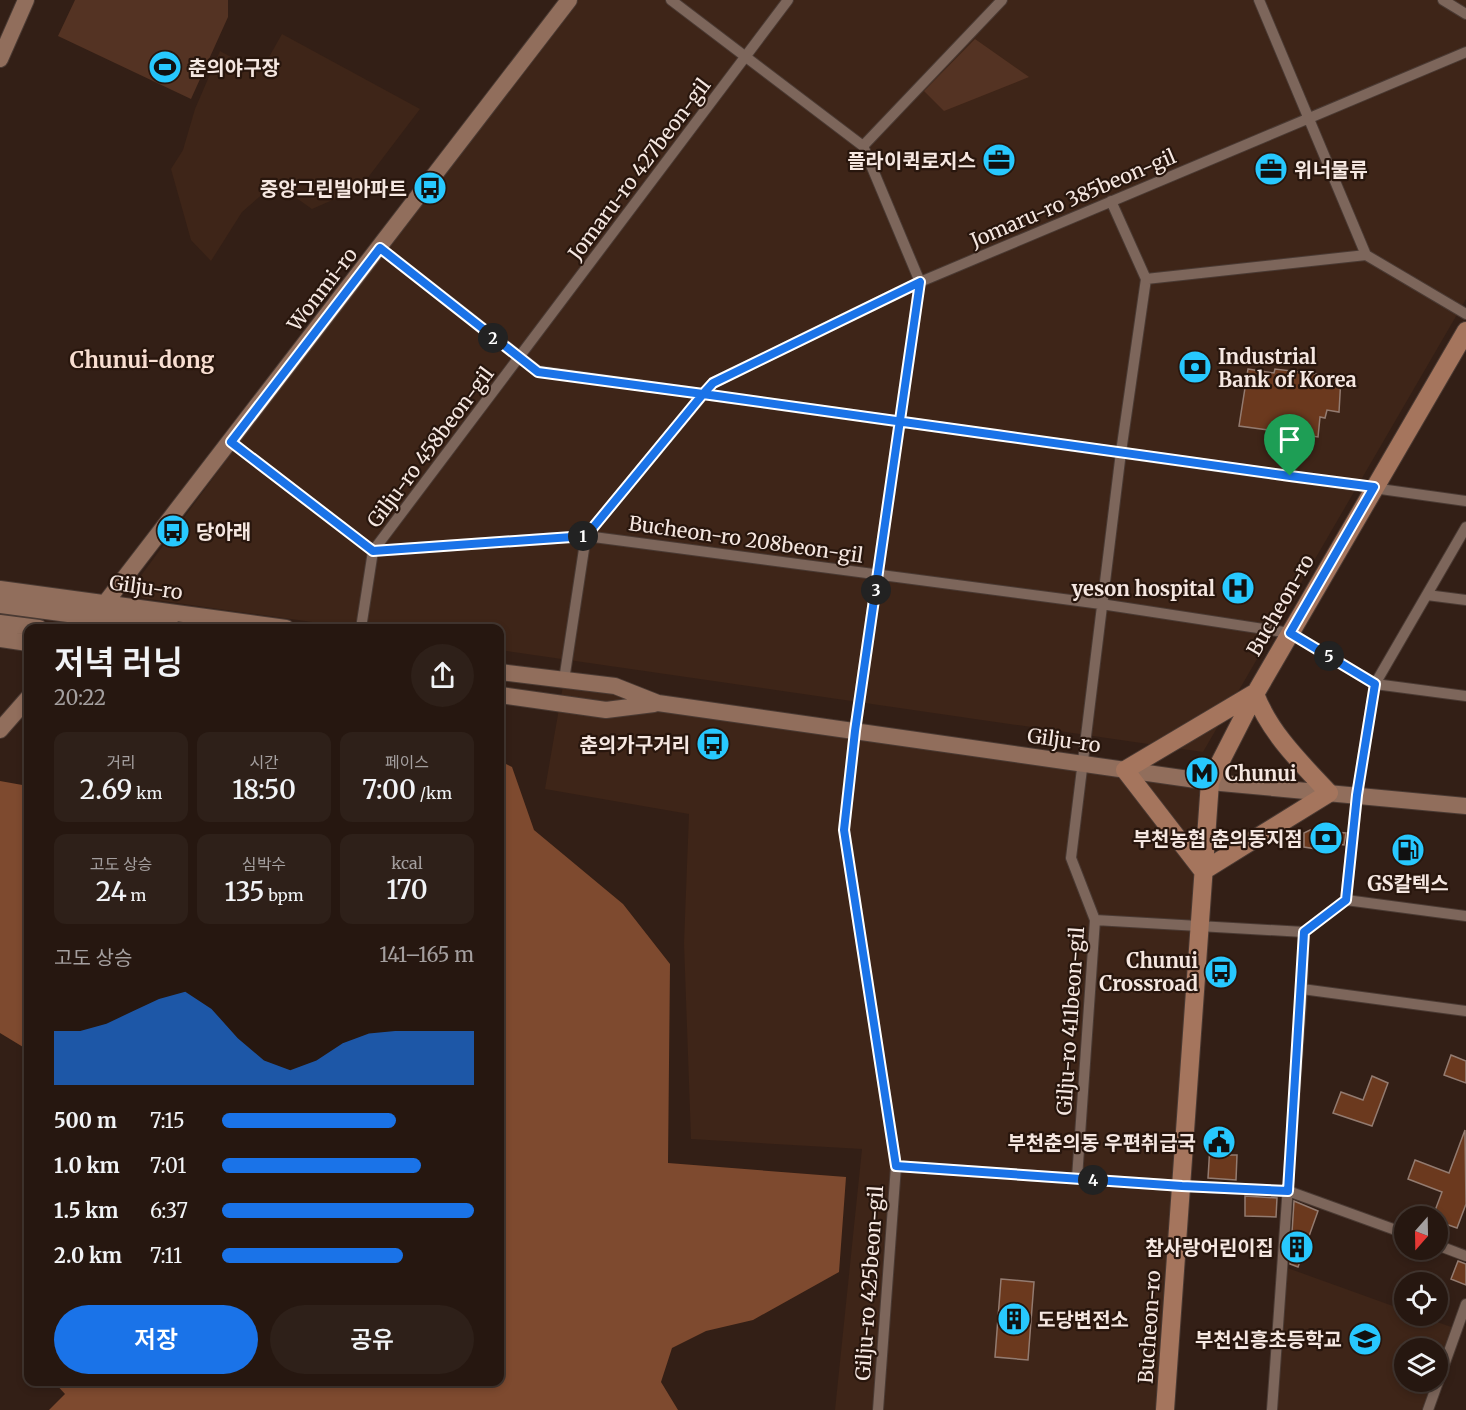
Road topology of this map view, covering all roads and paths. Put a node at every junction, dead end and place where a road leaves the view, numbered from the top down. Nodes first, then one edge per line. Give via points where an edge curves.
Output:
1 (26, 0) edge
2 (569, 0) edge
3 (671, 0) edge
4 (788, 0) edge
5 (1002, 0) edge
6 (1259, 0) edge
7 (1443, 0) edge
8 (1466, 14) edge
9 (1466, 52) edge
10 (746, 56) junction
11 (0, 59) edge
12 (1309, 118) junction
13 (862, 146) junction
14 (1111, 201) junction
15 (380, 248) junction
16 (1366, 255) junction
17 (1146, 279) junction
18 (920, 282) junction
19 (1466, 314) edge
20 (1466, 331) edge
21 (519, 359) junction
22 (703, 394) junction
23 (899, 422) junction
24 (231, 442) junction
25 (1121, 452) junction
26 (1374, 487) junction
27 (1466, 501) edge
28 (1466, 527) edge
29 (586, 536) junction
30 (373, 551) junction
31 (878, 575) junction
32 (126, 576) junction
33 (0, 589) edge
34 (1427, 595) junction
35 (1466, 600) edge
36 (106, 602) junction
37 (1101, 604) junction
38 (0, 605) edge
39 (136, 607) junction
40 (0, 622) edge
41 (143, 624) edge
42 (257, 624) edge
43 (362, 624) edge
44 (24, 626) edge
45 (1290, 633) junction
46 (0, 639) edge
47 (24, 642) edge
48 (504, 673) edge
49 (539, 677) junction
50 (564, 680) junction
51 (1375, 684) junction
52 (1254, 694) junction
53 (504, 696) edge
54 (1466, 696) edge
55 (534, 700) junction
56 (24, 703) edge
57 (658, 703) junction
58 (0, 730) edge
59 (855, 731) junction
60 (1082, 764) junction
61 (1125, 770) junction
62 (1210, 782) junction
63 (1329, 793) junction
64 (1357, 795) junction
65 (1466, 806) edge
66 (1203, 871) junction
67 (1346, 900) junction
68 (1466, 916) edge
69 (1095, 920) junction
70 (1200, 925) junction
71 (1304, 932) junction
72 (1302, 989) junction
73 (1466, 1011) edge
74 (896, 1166) junction
75 (1077, 1179) junction
76 (1182, 1186) junction
77 (1288, 1191) junction
78 (1394, 1229) edge
79 (1448, 1249) edge
80 (1466, 1256) edge
81 (1466, 1305) edge
82 (878, 1410) edge
83 (1166, 1410) edge
84 (1272, 1410) edge
85 (1428, 1410) edge

1 - 11 street
2 - 15 street, Wonmi-ro
3 - 10 street
4 - 10 street, Jomaru-ro 427beon-gil
5 - 13 street
6 - 12 street
7 - 8 street
9 - 12 street, Jomaru-ro 385beon-gil
10 - 13 street
10 - 21 street, Jomaru-ro 427beon-gil
12 - 14 street, Jomaru-ro 385beon-gil
12 - 16 street
13 - 18 street
14 - 17 street
14 - 18 street, Jomaru-ro 385beon-gil
15 - 21 street
15 - 24 street, Wonmi-ro
16 - 17 street
16 - 19 street
17 - 25 street, Gilju-ro 411beon-gil
18 - 22 street, Jomaru-ro 385beon-gil via 713,383
18 - 23 street, Gilju-ro 425beon-gil
20 - 26 main road, Bucheon-ro
21 - 22 street via 538,372
21 - 30 street, Gilju-ro 458beon-gil
22 - 23 street
22 - 29 street, Jomaru-ro 385beon-gil
23 - 25 street
23 - 31 street, Gilju-ro 425beon-gil
24 - 30 street
24 - 32 street, Wonmi-ro
25 - 26 street
25 - 37 street, Gilju-ro 411beon-gil
26 - 27 street
26 - 45 main road, Bucheon-ro
28 - 34 street
29 - 30 street, Bucheon-ro 208beon-gil
29 - 31 street, Bucheon-ro 208beon-gil
29 - 50 street
30 - 43 street, Gilju-ro 458beon-gil
31 - 37 street, Bucheon-ro 208beon-gil
31 - 59 street, Gilju-ro 425beon-gil
32 - 36 street, Wonmi-ro
32 - 39 street
33 - 36 street, Gilju-ro
34 - 35 street
34 - 51 street
36 - 39 street, Gilju-ro
37 - 45 street, Bucheon-ro 208beon-gil
37 - 60 street, Gilju-ro 411beon-gil
38 - 41 street, Gilju-ro
39 - 42 street, Gilju-ro
40 - 44 street
45 - 51 street
45 - 52 main road, Bucheon-ro
46 - 47 street
48 - 49 street, Gilju-ro
49 - 50 street, Gilju-ro
49 - 55 street via 552,690 548,697
50 - 57 street, Gilju-ro via 615,686
51 - 54 street
51 - 64 street
52 - 61 main road
52 - 62 main road, Bucheon-ro
52 - 63 main road via 1284,745
53 - 55 street, Gilju-ro
55 - 57 street, Gilju-ro via 606,710
56 - 58 street
57 - 59 street, Gilju-ro
59 - 60 street, Gilju-ro
59 - 74 street, Gilju-ro 425beon-gil via 844,830
60 - 61 street, Gilju-ro
60 - 69 street, Gilju-ro 411beon-gil via 1071,858
61 - 62 street, Gilju-ro
61 - 66 main road
62 - 63 street, Gilju-ro
62 - 66 main road, Bucheon-ro
63 - 64 street, Gilju-ro
63 - 66 main road
64 - 65 street, Gilju-ro
64 - 67 street
66 - 70 main road, Bucheon-ro
67 - 68 street
67 - 71 street
69 - 70 street
69 - 75 street, Gilju-ro 411beon-gil
70 - 71 street
70 - 76 main road, Bucheon-ro
71 - 72 street
72 - 73 street
72 - 77 street
74 - 75 street
74 - 82 street, Gilju-ro 425beon-gil
75 - 76 street
76 - 77 street
76 - 83 main road, Bucheon-ro
77 - 78 street
77 - 84 street
79 - 80 street
81 - 85 street

